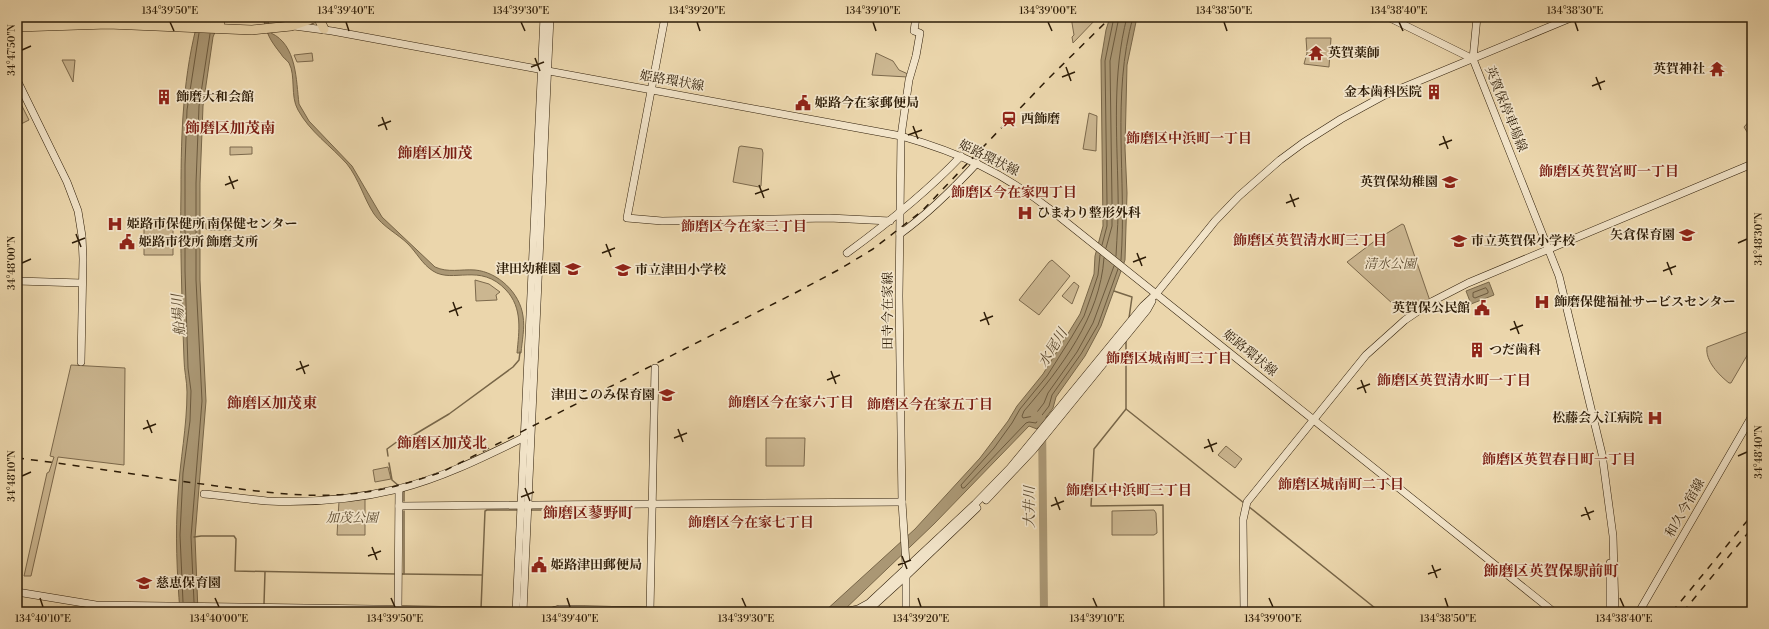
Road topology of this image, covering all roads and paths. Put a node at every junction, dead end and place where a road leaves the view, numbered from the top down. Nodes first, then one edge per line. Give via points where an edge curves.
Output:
1 (317, 17) edge
2 (322, 17) edge
3 (544, 17) edge
4 (550, 17) edge
5 (665, 17) edge
6 (916, 17) edge
7 (1388, 17) edge
8 (1477, 17) edge
9 (1573, 17) edge
10 (17, 20) edge
11 (302, 20) edge
12 (290, 23) junction
13 (191, 25) junction
14 (17, 27) edge
15 (324, 29) junction
16 (1473, 59) junction
17 (544, 70) junction
18 (17, 80) edge
19 (650, 90) junction
20 (901, 136) junction
21 (962, 156) junction
22 (977, 163) junction
23 (1752, 164) edge
24 (901, 213) junction
25 (890, 222) junction
26 (900, 234) junction
27 (1550, 249) junction
28 (847, 253) dead end
29 (17, 281) edge
30 (82, 283) junction
31 (1156, 294) junction
32 (81, 362) dead end
33 (655, 368) dead end
34 (1752, 416) edge
35 (1313, 420) junction
36 (525, 437) junction
37 (399, 488) junction
38 (204, 494) dead end
39 (902, 502) junction
40 (653, 504) junction
41 (525, 505) junction
42 (399, 506) junction
43 (1612, 532) junction
44 (906, 573) junction
45 (17, 592) edge
46 (96, 608) edge
47 (650, 610) junction
48 (398, 611) edge
49 (520, 611) edge
50 (554, 611) edge
51 (719, 612) edge
52 (845, 612) edge
53 (862, 612) edge
54 (906, 612) edge
55 (1244, 612) edge
56 (1554, 612) edge
57 (1610, 612) edge
58 (1615, 612) edge
59 (1639, 612) edge

1 - 11 highway
2 - 15 highway via 320,21
3 - 17 street
4 - 17 street
5 - 19 street
6 - 20 street, 田寺今在家線 via 914,31 920,32 909,80
7 - 16 street
8 - 16 street, 英賀保停車場線
9 - 16 street
10 - 13 highway via 142,18
11 - 12 highway
11 - 15 street, 姫路環状線
12 - 13 highway via 257,27
12 - 15 street, 姫路環状線
13 - 14 highway
15 - 17 street, 姫路環状線
16 - 27 street, 英賀保停車場線
16 - 31 street via 1365,105 1297,147 1239,196 1215,221
17 - 19 street, 姫路環状線
17 - 36 street
17 - 41 street
18 - 30 street via 73,196 82,236
19 - 20 street, 姫路環状線
19 - 25 street via 627,218 662,221 829,218
20 - 21 street, 姫路環状線
20 - 24 street, 田寺今在家線
21 - 22 street, 姫路環状線
21 - 24 street
22 - 26 street via 951,192
22 - 31 street, 姫路環状線 via 1024,189
23 - 27 street
24 - 25 street
24 - 26 street, 田寺今在家線
25 - 28 street
26 - 39 street, 田寺今在家線
27 - 35 street via 1468,283 1433,301 1405,320 1366,355
27 - 43 street, 英賀保停車場線 via 1559,276 1602,454
29 - 30 street
30 - 32 street
31 - 35 street, 姫路環状線
31 - 44 street via 1147,310 1015,470
33 - 40 street
34 - 59 street, 和久今宿線
35 - 55 street via 1247,502 1243,520
35 - 56 street, 姫路環状線
36 - 37 street via 470,463
36 - 41 street
37 - 38 street via 367,495 317,500 267,501
37 - 42 street
39 - 40 street
39 - 44 street, 田寺今在家線
40 - 41 street
40 - 47 street
41 - 42 street
41 - 49 street
42 - 48 street
43 - 57 street, 英賀保停車場線
43 - 58 street, 英賀保停車場線
44 - 52 street via 869,602 858,609
44 - 53 street via 872,607
44 - 54 street, 田寺今在家線
45 - 46 street
46 - 48 street via 205,606
47 - 50 street
47 - 51 street
48 - 49 street
49 - 50 street

